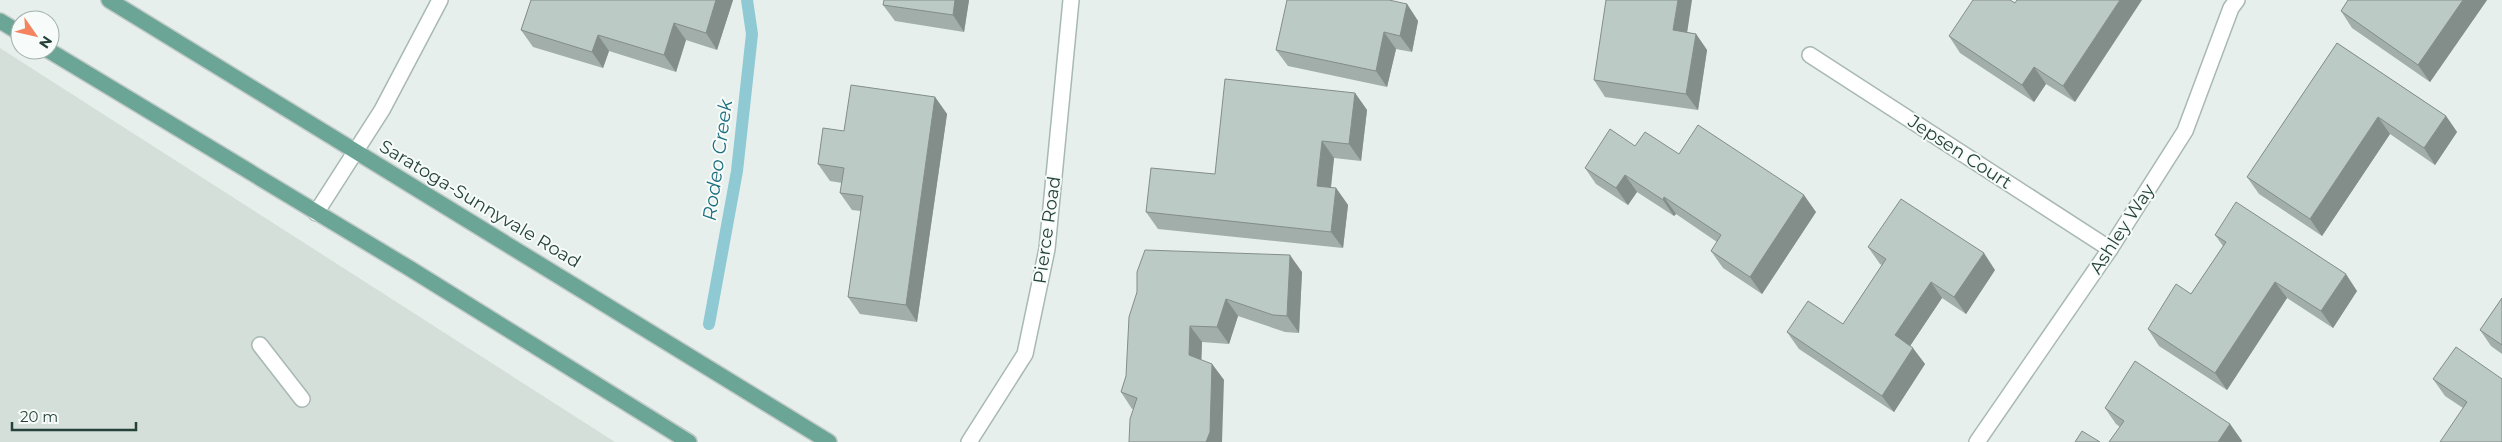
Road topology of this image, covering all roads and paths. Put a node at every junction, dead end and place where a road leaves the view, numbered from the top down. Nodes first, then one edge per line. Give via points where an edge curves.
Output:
1 (110, 0) edge
2 (440, 0) edge
3 (1071, 0) edge
4 (2237, 0) edge
5 (1810, 55) dead end
6 (60, 57) edge
7 (358, 152) junction
8 (316, 213) junction
9 (2110, 249) junction
10 (260, 345) dead end
11 (302, 399) dead end
12 (689, 442) edge
13 (829, 442) edge
14 (968, 442) edge
15 (1977, 442) edge

1 - 7 main road, Saratoga-Sunnyvale Road
2 - 7 street
3 - 14 street, Pierce Road via 1047,249 1025,354
4 - 9 street, Ashley Way via 2231,8 2185,131
5 - 9 street, Jepsen Court
6 - 8 main road
7 - 8 street
7 - 13 main road, Saratoga-Sunnyvale Road
8 - 12 main road
9 - 15 street, Ashley Way
10 - 11 street

